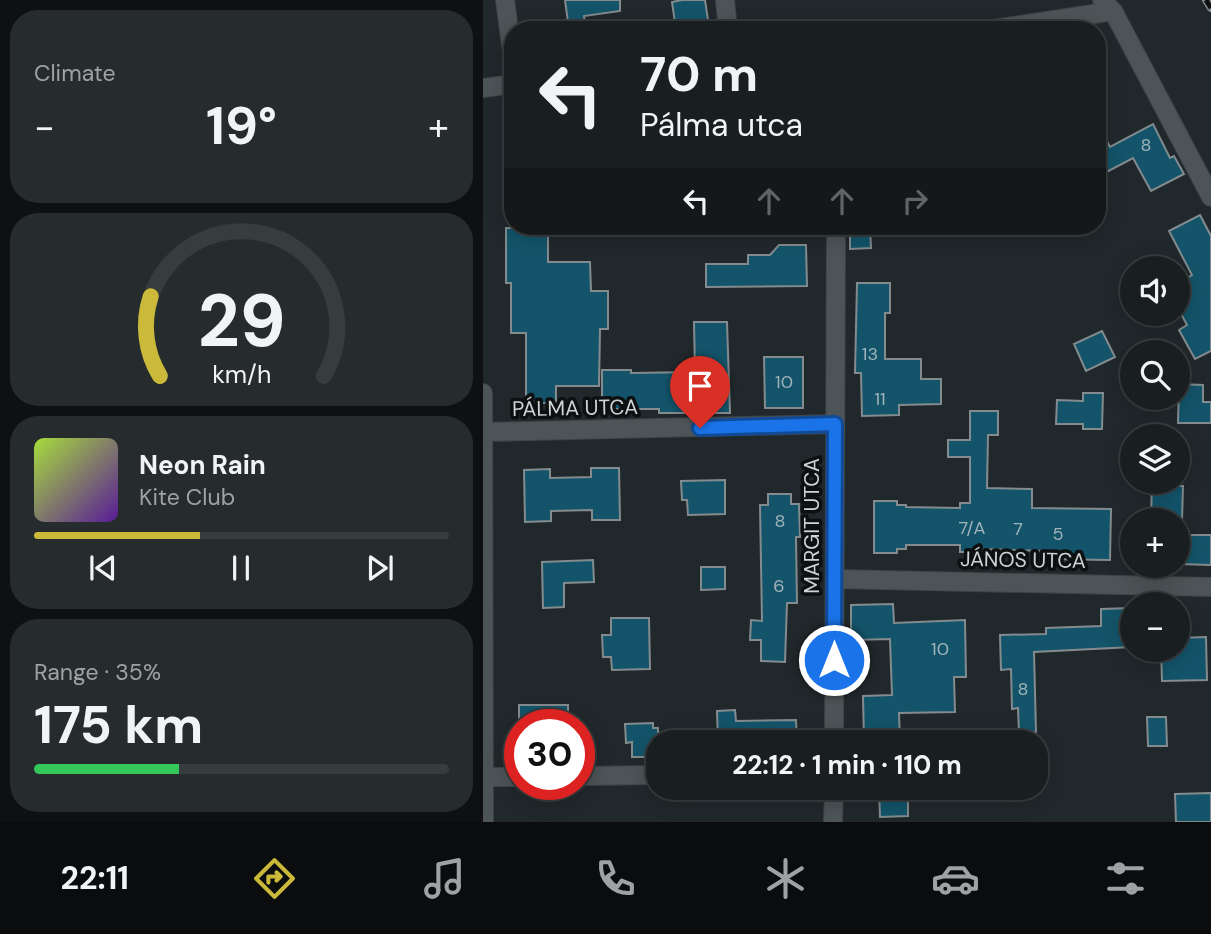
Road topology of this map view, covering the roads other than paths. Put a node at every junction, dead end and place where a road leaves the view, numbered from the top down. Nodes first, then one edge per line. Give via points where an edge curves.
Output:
1 (505, 0) edge
2 (725, 0) edge
3 (1108, 6) edge
4 (508, 21) edge
5 (727, 21) edge
6 (1032, 21) edge
7 (504, 85) edge
8 (483, 88) edge
9 (1211, 197) edge
10 (836, 235) edge
11 (483, 393) edge
12 (835, 424) junction
13 (483, 432) edge
14 (835, 579) junction
15 (1211, 587) edge
16 (834, 730) edge
17 (646, 775) edge
18 (595, 776) edge
19 (483, 777) edge
20 (504, 777) edge
21 (834, 800) edge
22 (484, 822) edge
23 (833, 822) edge

1 - 4 street
2 - 5 street
3 - 6 street
3 - 9 street
7 - 8 street
10 - 12 street, MARGIT UTCA
11 - 13 street
12 - 13 street, PÁLMA UTCA
12 - 14 street, MARGIT UTCA
13 - 19 street
14 - 15 street, JÁNOS UTCA
14 - 16 street, MARGIT UTCA
17 - 18 street
19 - 20 street
19 - 22 street
21 - 23 street

